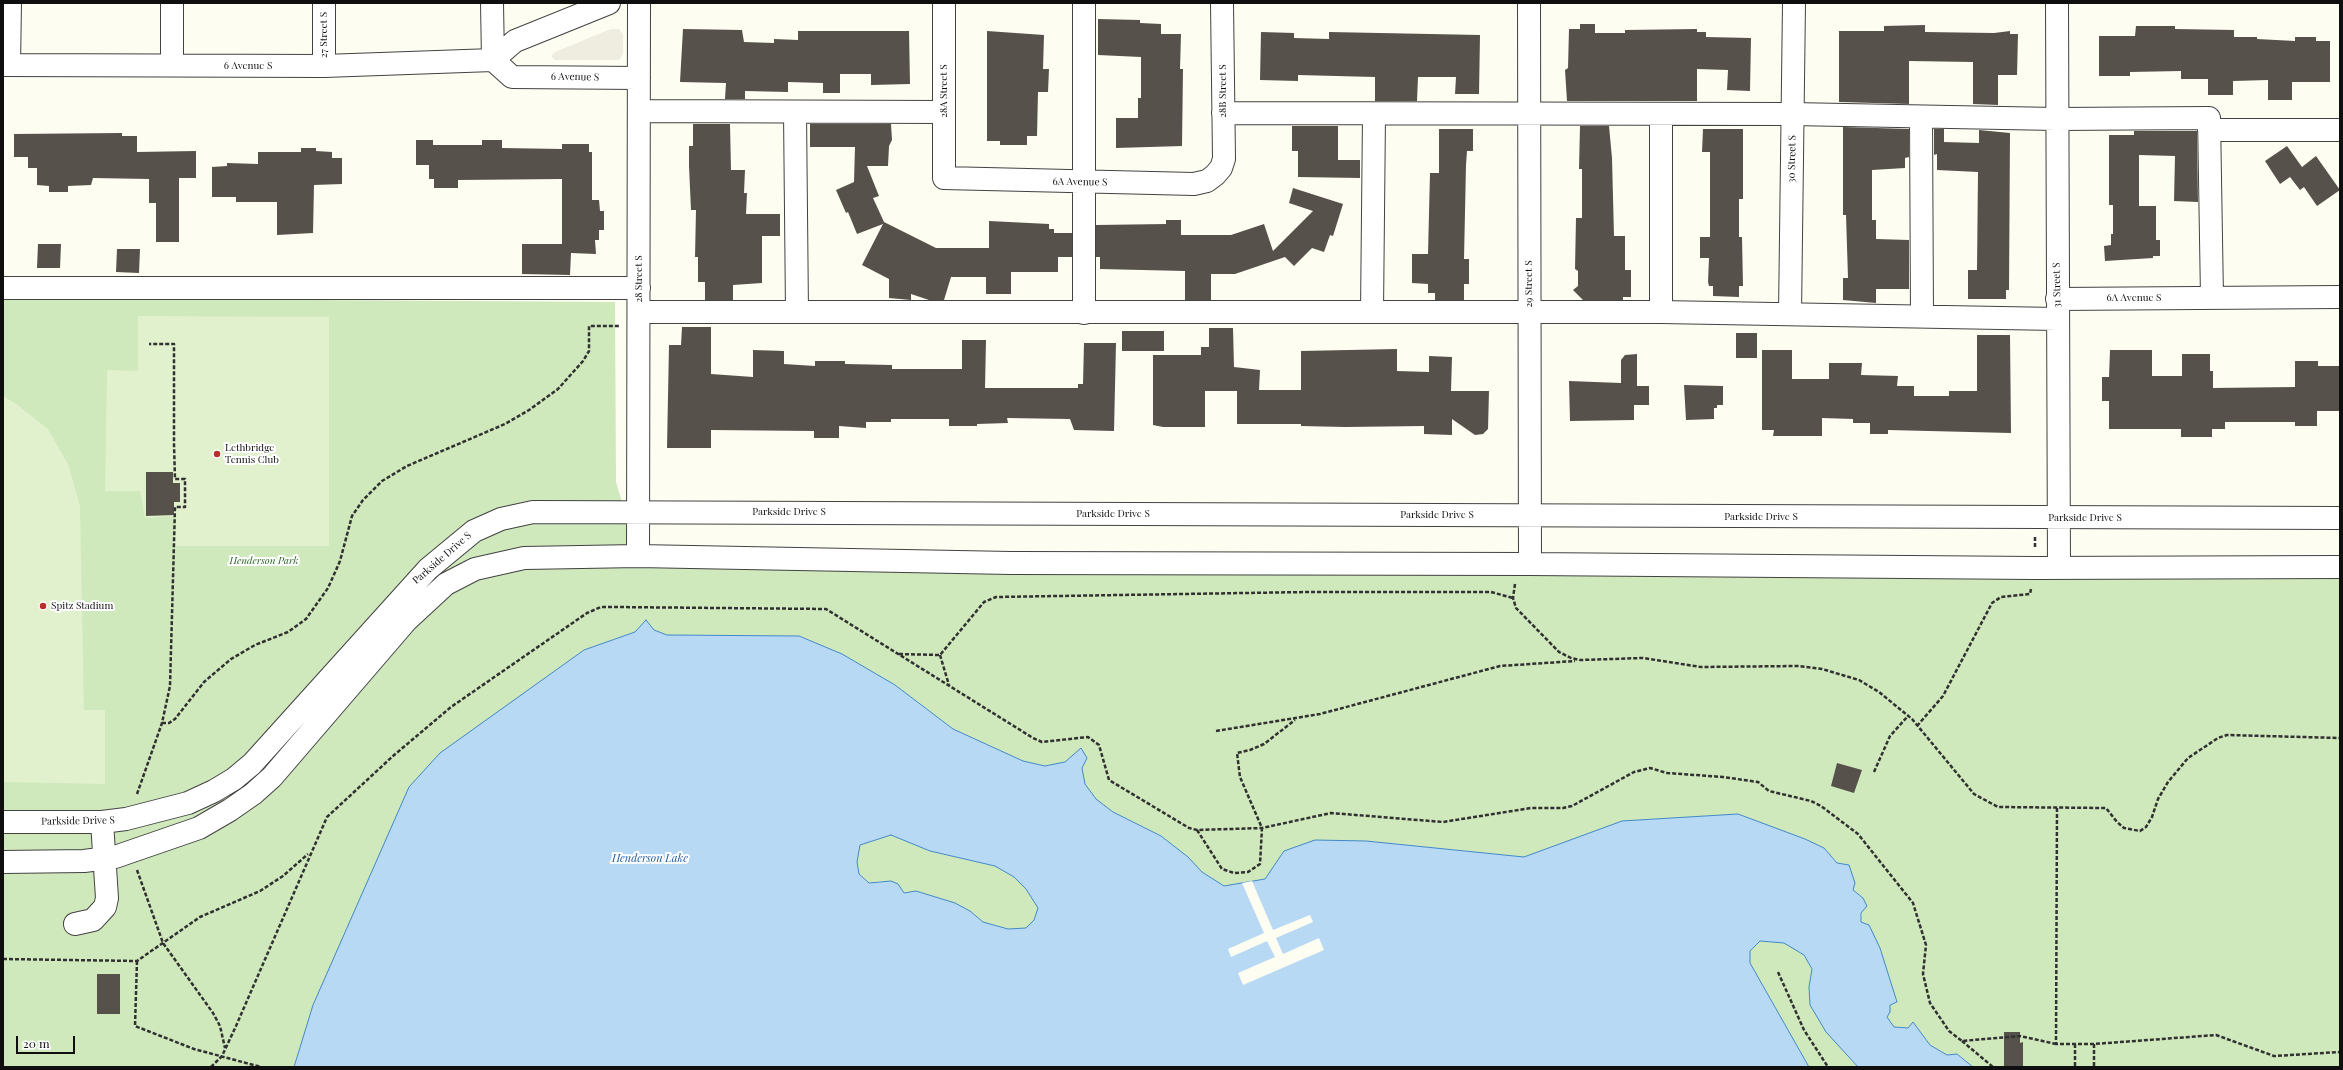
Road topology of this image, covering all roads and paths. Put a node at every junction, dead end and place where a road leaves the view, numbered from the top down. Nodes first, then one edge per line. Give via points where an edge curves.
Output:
1 (10, 3) edge
2 (172, 3) edge
3 (324, 3) edge
4 (492, 3) edge
5 (609, 3) edge
6 (639, 3) edge
7 (944, 3) edge
8 (1084, 3) edge
9 (1222, 3) edge
10 (1529, 3) edge
11 (1794, 3) edge
12 (2057, 3) edge
13 (493, 60) junction
14 (6, 65) edge
15 (172, 65) junction
16 (324, 66) junction
17 (639, 78) junction
18 (639, 112) junction
19 (795, 112) junction
20 (944, 112) junction
21 (1223, 113) junction
22 (1792, 114) junction
23 (1374, 115) junction
24 (1529, 115) junction
25 (1661, 115) junction
26 (1921, 117) junction
27 (2056, 119) junction
28 (2209, 130) junction
29 (2340, 130) edge
30 (1215, 175) joint
31 (944, 178) joint
32 (1084, 182) junction
33 (3, 288) edge
34 (639, 288) junction
35 (2340, 297) edge
36 (2212, 298) junction
37 (2057, 309) junction
38 (639, 312) junction
39 (797, 312) junction
40 (1372, 312) junction
41 (1661, 312) junction
42 (1084, 313) junction
43 (1529, 313) junction
44 (1790, 314) junction
45 (1922, 316) junction
46 (620, 326) dead end
47 (149, 344) dead end
48 (637, 511) junction
49 (1530, 516) junction
50 (2035, 518) junction
51 (2058, 518) junction
52 (2340, 518) edge
53 (638, 556) junction
54 (1522, 564) junction
55 (2340, 567) edge
56 (2034, 568) junction
57 (2059, 568) junction
58 (1513, 598) junction
59 (899, 654) junction
60 (940, 655) junction
61 (1580, 660) junction
62 (949, 686) junction
63 (1908, 716) junction
64 (1296, 719) junction
65 (162, 723) junction
66 (1917, 726) junction
67 (1216, 730) dead end
68 (2340, 738) edge
69 (1874, 772) dead end
70 (136, 796) dead end
71 (2057, 808) junction
72 (3, 822) edge
73 (102, 822) junction
74 (1262, 828) junction
75 (1197, 830) junction
76 (132, 852) junction
77 (310, 852) junction
78 (105, 859) junction
79 (3, 862) edge
80 (75, 924) dead end
81 (163, 943) junction
82 (3, 959) edge
83 (137, 961) junction
84 (1778, 972) dead end
85 (1962, 1041) junction
86 (2056, 1044) junction
87 (2075, 1044) junction
88 (2094, 1044) junction
89 (225, 1048) junction
90 (2340, 1052) edge
91 (222, 1056) junction
92 (211, 1067) edge
93 (261, 1067) edge
94 (1828, 1067) edge
95 (1993, 1067) edge
96 (2075, 1067) edge
97 (2094, 1067) edge

1 - 14 street
2 - 15 street
3 - 16 street, 27 Street S
4 - 13 street
5 - 13 street via 514,41
6 - 17 street, 28 Street S
7 - 20 street, 28A Street S
8 - 32 street
9 - 21 street, 28B Street S
10 - 24 street, 29 Street S
11 - 22 street, 30 Street S
12 - 27 street, 31 Street S
13 - 16 street, 6 Avenue S
13 - 17 street, 6 Avenue S via 512,77
14 - 15 street, 6 Avenue S
15 - 16 street, 6 Avenue S
17 - 18 street, 28 Street S
18 - 19 street
18 - 34 street, 28 Street S
19 - 20 street
19 - 39 street
20 - 31 street, 28A Street S
21 - 23 street
21 - 30 street, 28B Street S via 1224,159
22 - 25 street
22 - 26 street
22 - 44 street, 30 Street S
23 - 24 street
23 - 40 street
24 - 25 street
24 - 43 street, 29 Street S
25 - 41 street
26 - 27 street
26 - 45 street
27 - 28 street via 2209,118
27 - 37 street, 31 Street S
28 - 29 street
28 - 36 street
30 - 32 street, 6A Avenue S via 1207,181 1194,184
31 - 32 street, 6A Avenue S
32 - 42 street
33 - 34 street
34 - 38 street, 28 Street S
35 - 36 street, 6A Avenue S
36 - 37 street, 6A Avenue S
37 - 45 street, 6A Avenue S
37 - 51 street, 31 Street S
38 - 39 street, 6A Avenue S
38 - 48 street, 28 Street S
39 - 42 street, 6A Avenue S
40 - 42 street, 6A Avenue S
40 - 43 street, 6A Avenue S
41 - 43 street, 6A Avenue S
41 - 44 street, 6A Avenue S
43 - 49 street, 29 Street S
44 - 45 street, 6A Avenue S
46 - 65 path via 589,326 589,351 583,361 558,389 530,410 505,424 407,466 382,481 363,500 352,516 340,561 328,588 306,619 288,632 255,645 231,659 204,682 175,719 169,723
47 - 65 path via 174,344 175,479 186,479 185,507 175,507 172,666
48 - 49 street, Parkside Drive S
48 - 53 street, 28 Street S
48 - 73 street, Parkside Drive S via 533,512 501,519 474,531 407,590 289,724 252,764 234,779 188,803 126,819
49 - 50 street, Parkside Drive S
49 - 54 street, 29 Street S
50 - 51 street, Parkside Drive S
50 - 56 path
51 - 52 street, Parkside Drive S
51 - 57 street, 31 Street S
53 - 54 street via 1010,563
53 - 76 street via 524,558 475,569 446,584 406,621 272,777 253,794 199,828
54 - 56 street
54 - 58 path
55 - 57 street
56 - 57 street
56 - 66 path via 2030,594 2001,597 1992,602 1942,696
58 - 60 path via 1491,592 996,597 984,602
58 - 61 path via 1516,608 1559,652
59 - 60 path
59 - 62 path
59 - 77 path via 826,609 593,609 451,707 393,756 327,817
60 - 62 path
61 - 63 path via 1642,658 1691,666 1798,666 1822,669 1860,680
61 - 64 path via 1524,664 1478,671
62 - 75 path via 1042,742 1088,737 1099,745 1109,780 1189,828
63 - 66 path
63 - 69 path via 1884,746
64 - 67 path
64 - 74 path via 1264,744 1237,753 1240,777
65 - 70 path
66 - 71 path via 1967,787 1984,801 1998,807 2013,809
68 - 71 path via 2218,738 2206,744 2183,764 2168,782 2158,799 2152,817 2140,831 2124,828 2106,808
71 - 86 path
72 - 73 street, Parkside Drive S
73 - 78 street
74 - 75 path
74 - 75 path via 1260,864 1248,872 1241,873 1222,869
74 - 85 path via 1331,813 1443,822 1531,808 1563,808 1572,806 1634,772 1650,768 1667,773 1758,782 1769,791 1811,801 1821,806 1858,834 1913,903 1926,946 1923,974 1930,1003 1949,1031
76 - 78 street
76 - 81 path
77 - 81 path via 283,876 260,890 200,916
77 - 89 path
78 - 79 street
78 - 80 street via 108,886 104,907 93,920
81 - 83 path
81 - 89 path via 213,1013 220,1026
82 - 83 path
83 - 91 path via 135,1026 194,1049
84 - 94 path via 1804,1030
85 - 86 path via 2020,1036
85 - 95 path
86 - 87 path
87 - 88 path
87 - 96 path
88 - 90 path via 2216,1035 2274,1056
88 - 97 path
89 - 91 path
91 - 92 path
91 - 93 path

